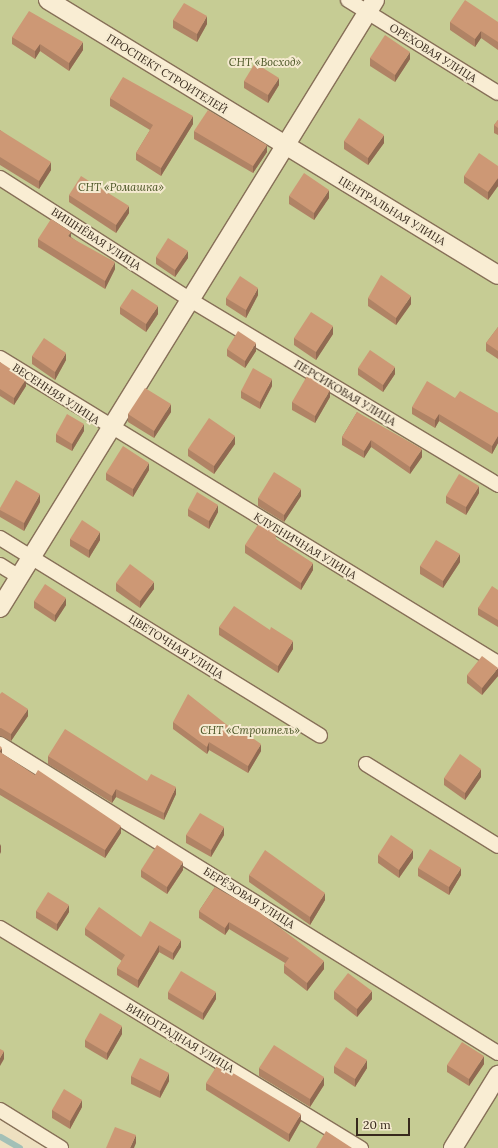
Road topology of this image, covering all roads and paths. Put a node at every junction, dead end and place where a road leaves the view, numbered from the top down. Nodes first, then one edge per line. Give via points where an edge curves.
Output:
1 (48, 0) edge
2 (348, 0) edge
3 (372, 6) edge
4 (498, 93) edge
5 (286, 148) junction
6 (0, 178) edge
7 (498, 274) edge
8 (192, 301) junction
9 (0, 358) edge
10 (112, 429) junction
11 (498, 485) edge
12 (0, 538) edge
13 (31, 557) junction
14 (0, 565) edge
15 (19, 577) junction
16 (0, 608) edge
17 (498, 662) edge
18 (320, 736) dead end
19 (0, 744) edge
20 (366, 764) dead end
21 (498, 846) edge
22 (0, 928) edge
23 (498, 1053) edge
24 (498, 1075) edge
25 (0, 1110) edge
26 (61, 1148) edge
27 (361, 1148) edge
28 (453, 1148) edge

1 - 5 street, ПРОСПЕКТ СТРОИТЕЛЕЙ
2 - 3 street, ОРЕХОВАЯ УЛИЦА
3 - 4 street, ОРЕХОВАЯ УЛИЦА
3 - 5 street
5 - 7 street, ЦЕНТРАЛЬНАЯ УЛИЦА
5 - 8 street
6 - 8 street, ВИШНЁВАЯ УЛИЦА
8 - 10 street
8 - 11 street, ПЕРСИКОВАЯ УЛИЦА
9 - 10 street, ВЕСЕННЯЯ УЛИЦА
10 - 13 street
10 - 17 street, КЛУБНИЧНАЯ УЛИЦА
12 - 13 street
13 - 15 street
13 - 18 street, ЦВЕТОЧНАЯ УЛИЦА
14 - 15 street
15 - 16 street
19 - 23 street, БЕРЁЗОВАЯ УЛИЦА
20 - 21 street
22 - 27 street, ВИНОГРАДНАЯ УЛИЦА
24 - 28 street
25 - 26 street

